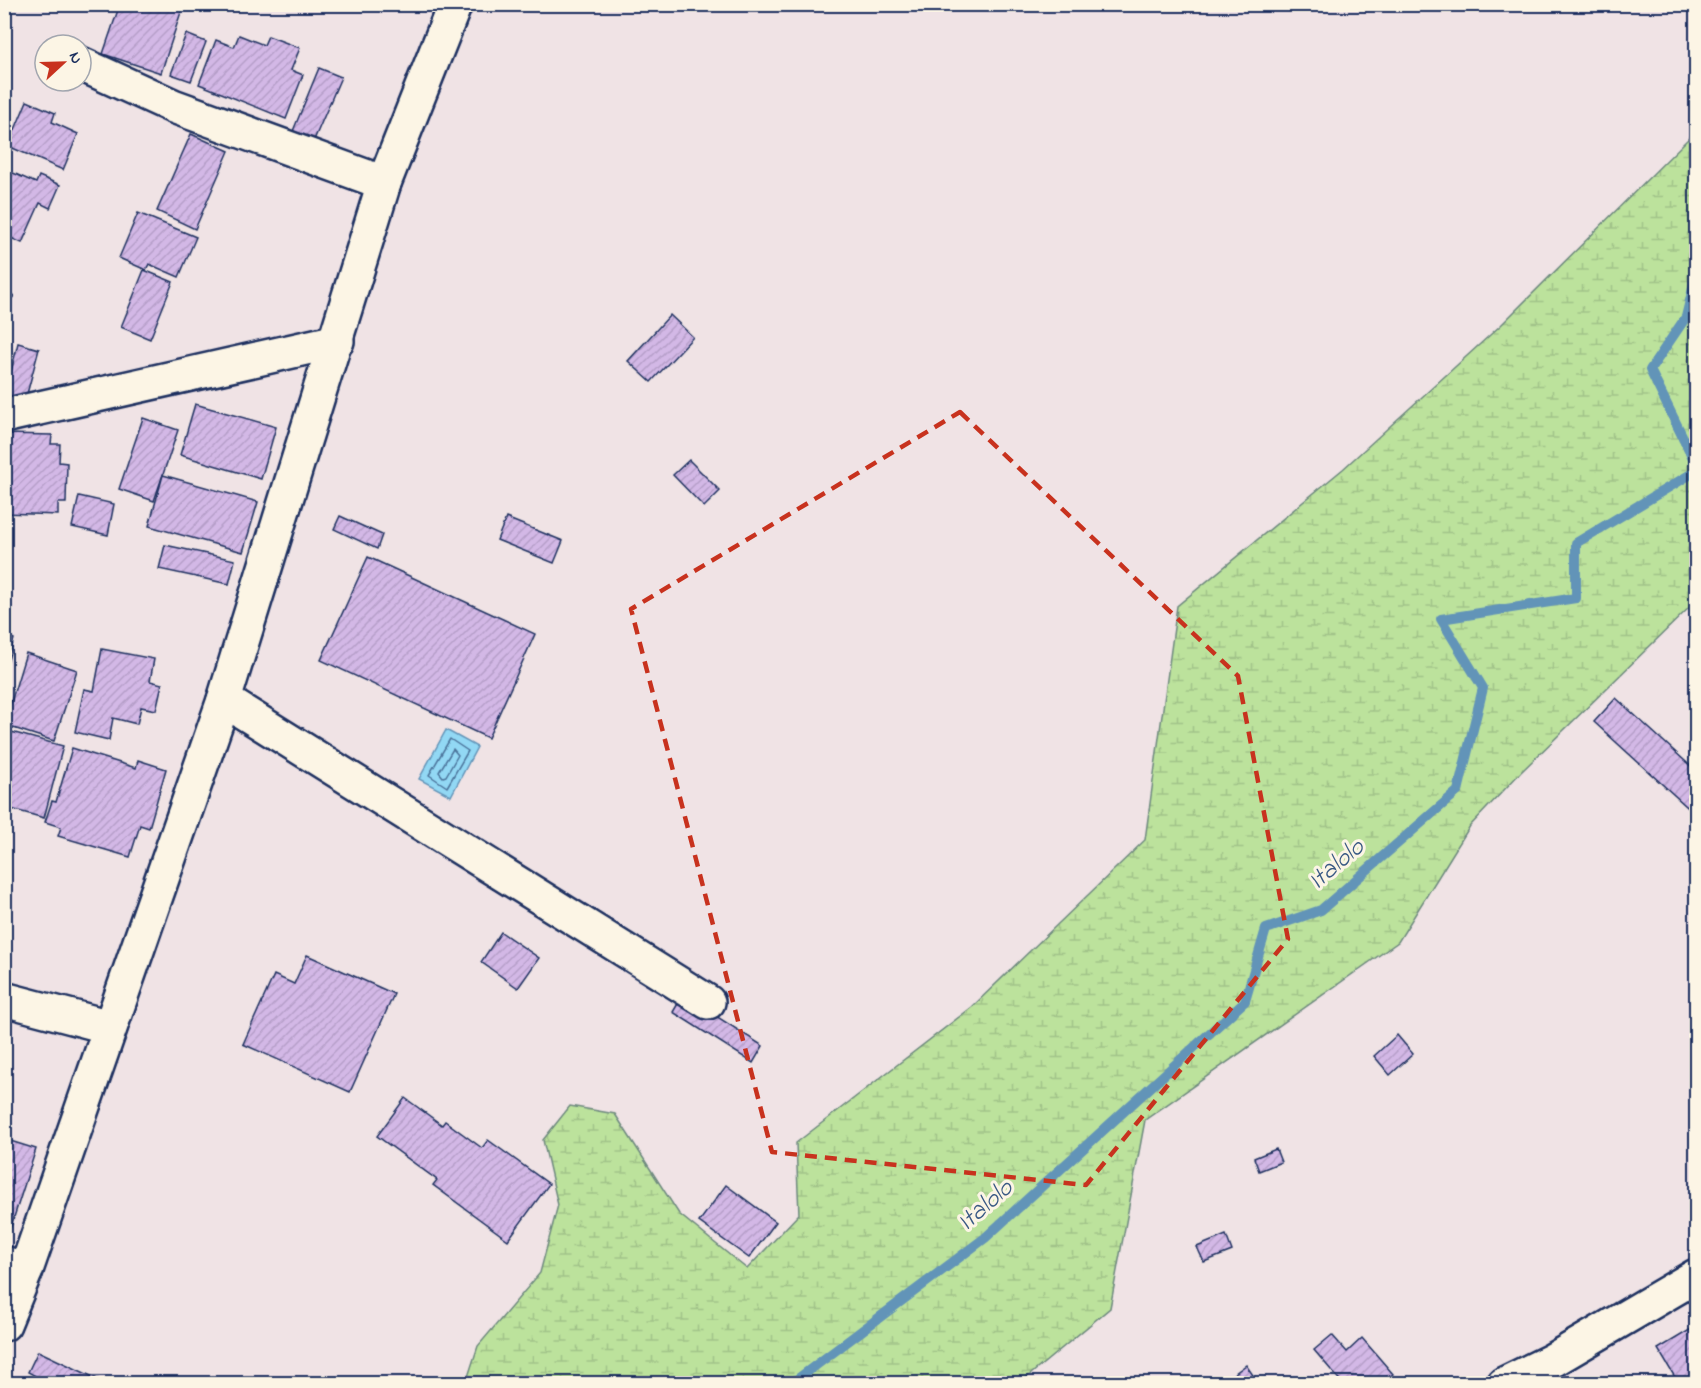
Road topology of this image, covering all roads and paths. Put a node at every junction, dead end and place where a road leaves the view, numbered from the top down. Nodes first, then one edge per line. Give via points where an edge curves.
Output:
1 (455, 4) edge
2 (93, 69) edge
3 (384, 183) junction
4 (337, 341) junction
5 (4, 416) edge
6 (224, 700) junction
7 (4, 999) edge
8 (708, 1002) dead end
9 (110, 1027) junction
10 (15, 1266) edge
11 (1696, 1276) edge
12 (4, 1324) edge
13 (1504, 1383) edge

1 - 3 street
2 - 3 street via 174,106
3 - 4 street
4 - 5 street
4 - 6 street
6 - 8 street
6 - 9 street
7 - 9 street
9 - 10 street
10 - 12 street
11 - 13 street via 1552,1360

